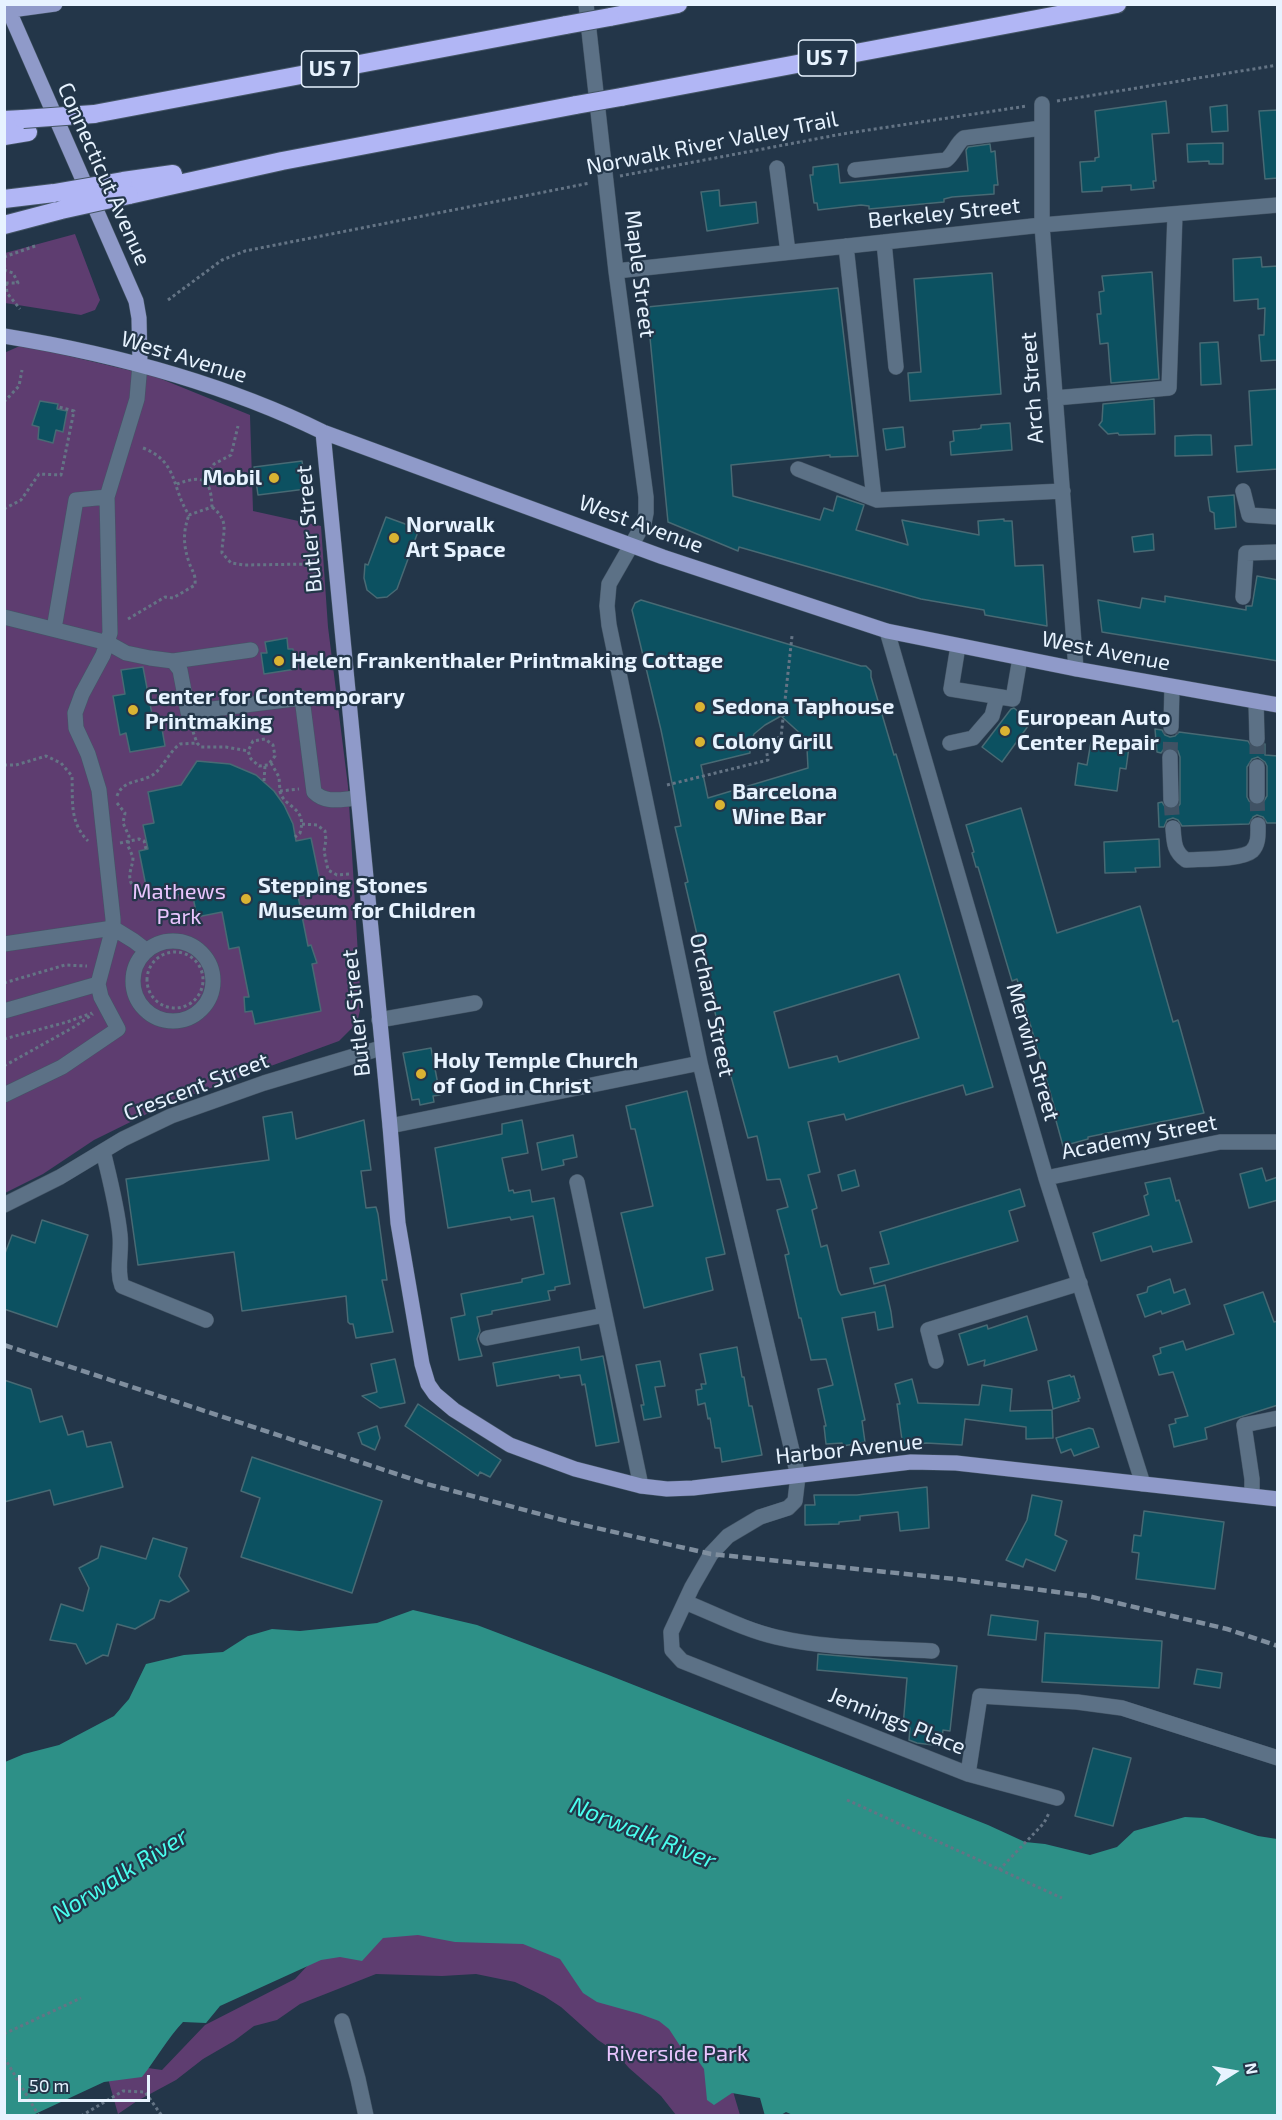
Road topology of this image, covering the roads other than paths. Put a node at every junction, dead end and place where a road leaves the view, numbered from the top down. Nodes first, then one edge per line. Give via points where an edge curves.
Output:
1 (55, 4) edge
2 (586, 4) edge
3 (678, 4) edge
4 (1117, 4) edge
5 (7, 11) edge
6 (1042, 104) road end
7 (18, 124) edge
8 (1042, 128) junction
9 (4, 136) edge
10 (777, 168) dead end
11 (855, 170) dead end
12 (126, 188) junction
13 (4, 199) edge
14 (1278, 205) edge
15 (1175, 214) junction
16 (4, 225) edge
17 (1042, 225) junction
18 (884, 242) junction
19 (846, 246) junction
20 (788, 252) junction
21 (616, 272) junction
22 (4, 336) edge
23 (140, 364) junction
24 (896, 367) dead end
25 (1056, 398) junction
26 (322, 432) junction
27 (798, 469) dead end
28 (1063, 491) junction
29 (1244, 491) dead end
30 (107, 497) junction
31 (874, 499) junction
32 (1278, 517) edge
33 (630, 545) junction
34 (1278, 552) edge
35 (1243, 597) dead end
36 (4, 617) edge
37 (54, 629) junction
38 (887, 631) junction
39 (108, 643) junction
40 (958, 646) junction
41 (251, 650) dead end
42 (1020, 658) junction
43 (173, 661) junction
44 (1076, 669) junction
45 (1172, 687) junction
46 (997, 697) junction
47 (1256, 701) junction
48 (1278, 705) edge
49 (1171, 727) tunnel mouth
50 (1257, 739) tunnel mouth
51 (950, 743) dead end
52 (1170, 757) tunnel mouth
53 (1257, 767) tunnel mouth
54 (1257, 796) tunnel mouth
55 (357, 798) junction
56 (1171, 800) tunnel mouth
57 (1258, 825) tunnel mouth
58 (1173, 828) tunnel mouth
59 (113, 928) junction
60 (4, 944) edge
61 (147, 951) junction
62 (98, 984) junction
63 (475, 1003) dead end
64 (4, 1011) edge
65 (379, 1020) junction
66 (381, 1048) junction
67 (700, 1064) junction
68 (4, 1095) edge
69 (390, 1126) junction
70 (1278, 1142) edge
71 (103, 1151) junction
72 (1046, 1178) junction
73 (577, 1182) dead end
74 (4, 1205) edge
75 (1080, 1283) junction
76 (605, 1315) junction
77 (206, 1320) dead end
78 (487, 1338) dead end
79 (936, 1361) dead end
80 (444, 1402) joint
81 (1278, 1418) edge
82 (798, 1476) junction
83 (1143, 1484) junction
84 (640, 1486) junction
85 (1252, 1496) junction
86 (1278, 1499) edge
87 (685, 1602) junction
88 (932, 1652) dead end
89 (1278, 1758) edge
90 (968, 1774) junction
91 (1057, 1797) dead end
92 (342, 2021) dead end
93 (366, 2115) edge

1 - 5 main road
2 - 21 street, Maple Street
3 - 7 highway, US 7, bridge via 94,114
4 - 12 highway, US 7, bridge
5 - 23 main road, Connecticut Avenue via 136,301
6 - 8 street, Arch Street
7 - 9 highway
8 - 11 street via 964,138 946,160
8 - 17 street, Arch Street
10 - 20 street
12 - 13 highway, bridge
12 - 16 highway, bridge
14 - 15 street, Berkeley Street
15 - 17 street, Berkeley Street
15 - 25 street via 1169,388
17 - 18 street, Berkeley Street
17 - 25 street, Arch Street
18 - 19 street, Berkeley Street
18 - 24 street
19 - 20 street, Berkeley Street
19 - 31 street
20 - 21 street, Berkeley Street
21 - 33 street, Maple Street via 646,497 644,523
22 - 23 main road, West Avenue
23 - 26 main road, West Avenue via 286,414
23 - 30 street via 137,399
25 - 28 street, Arch Street
26 - 33 main road, West Avenue
26 - 55 main road, Butler Street
27 - 31 street
28 - 31 street
28 - 44 street, Arch Street
29 - 32 street via 1249,515
30 - 37 street via 76,500
30 - 39 street
33 - 38 main road, West Avenue
33 - 67 street, Orchard Street via 609,584 607,606
34 - 35 street via 1246,553
36 - 37 street
37 - 39 street
38 - 40 main road, West Avenue
38 - 72 street, Merwin Street
39 - 43 street via 126,652
39 - 59 street via 76,707 75,721 99,790
40 - 42 main road, West Avenue
40 - 46 street via 951,689
41 - 43 street
42 - 44 main road, West Avenue
42 - 46 street via 1013,699
43 - 55 street via 180,670 188,712 302,698 314,792 327,800
44 - 45 main road, West Avenue
45 - 47 main road, West Avenue
45 - 49 street
46 - 51 street via 993,716 973,738
47 - 48 main road, West Avenue
47 - 50 street
52 - 56 street
53 - 54 street
55 - 65 main road, Butler Street
57 - 58 street via 1258,840 1244,856 1186,860 1174,846
59 - 60 street
59 - 61 street
59 - 62 street
61 - 61 street via 134,973 137,998 145,1009 167,1020 180,1020 202,1008 213,989 206,957 178,941
62 - 64 street
62 - 68 street via 118,1029 62,1067
63 - 65 street
65 - 66 main road, Butler Street
66 - 69 main road, Butler Street
66 - 71 street, Crescent Street via 171,1116
67 - 69 street
67 - 82 street, Orchard Street
69 - 80 main road, Butler Street via 398,1223 422,1365 428,1384
70 - 72 street, Academy Street via 1220,1142
71 - 74 street, Crescent Street
71 - 77 street via 117,1205 122,1252 118,1274 122,1286
72 - 75 street, Merwin Street
73 - 76 street
75 - 79 street via 928,1330
75 - 83 street, Merwin Street
76 - 78 street
76 - 84 street
80 - 84 main road, Harbor Avenue via 510,1445 575,1469
81 - 85 street via 1244,1425
82 - 83 main road, Harbor Avenue via 933,1462
82 - 84 main road, Harbor Avenue via 693,1488
82 - 87 street, Jennings Place via 795,1501 728,1536 711,1554
83 - 85 main road, Harbor Avenue
85 - 86 main road, Harbor Avenue
87 - 88 street via 791,1640
87 - 90 street, Jennings Place via 671,1632 672,1650 682,1661
89 - 90 street, Jennings Place via 1122,1708 980,1696
90 - 91 street
92 - 93 street

